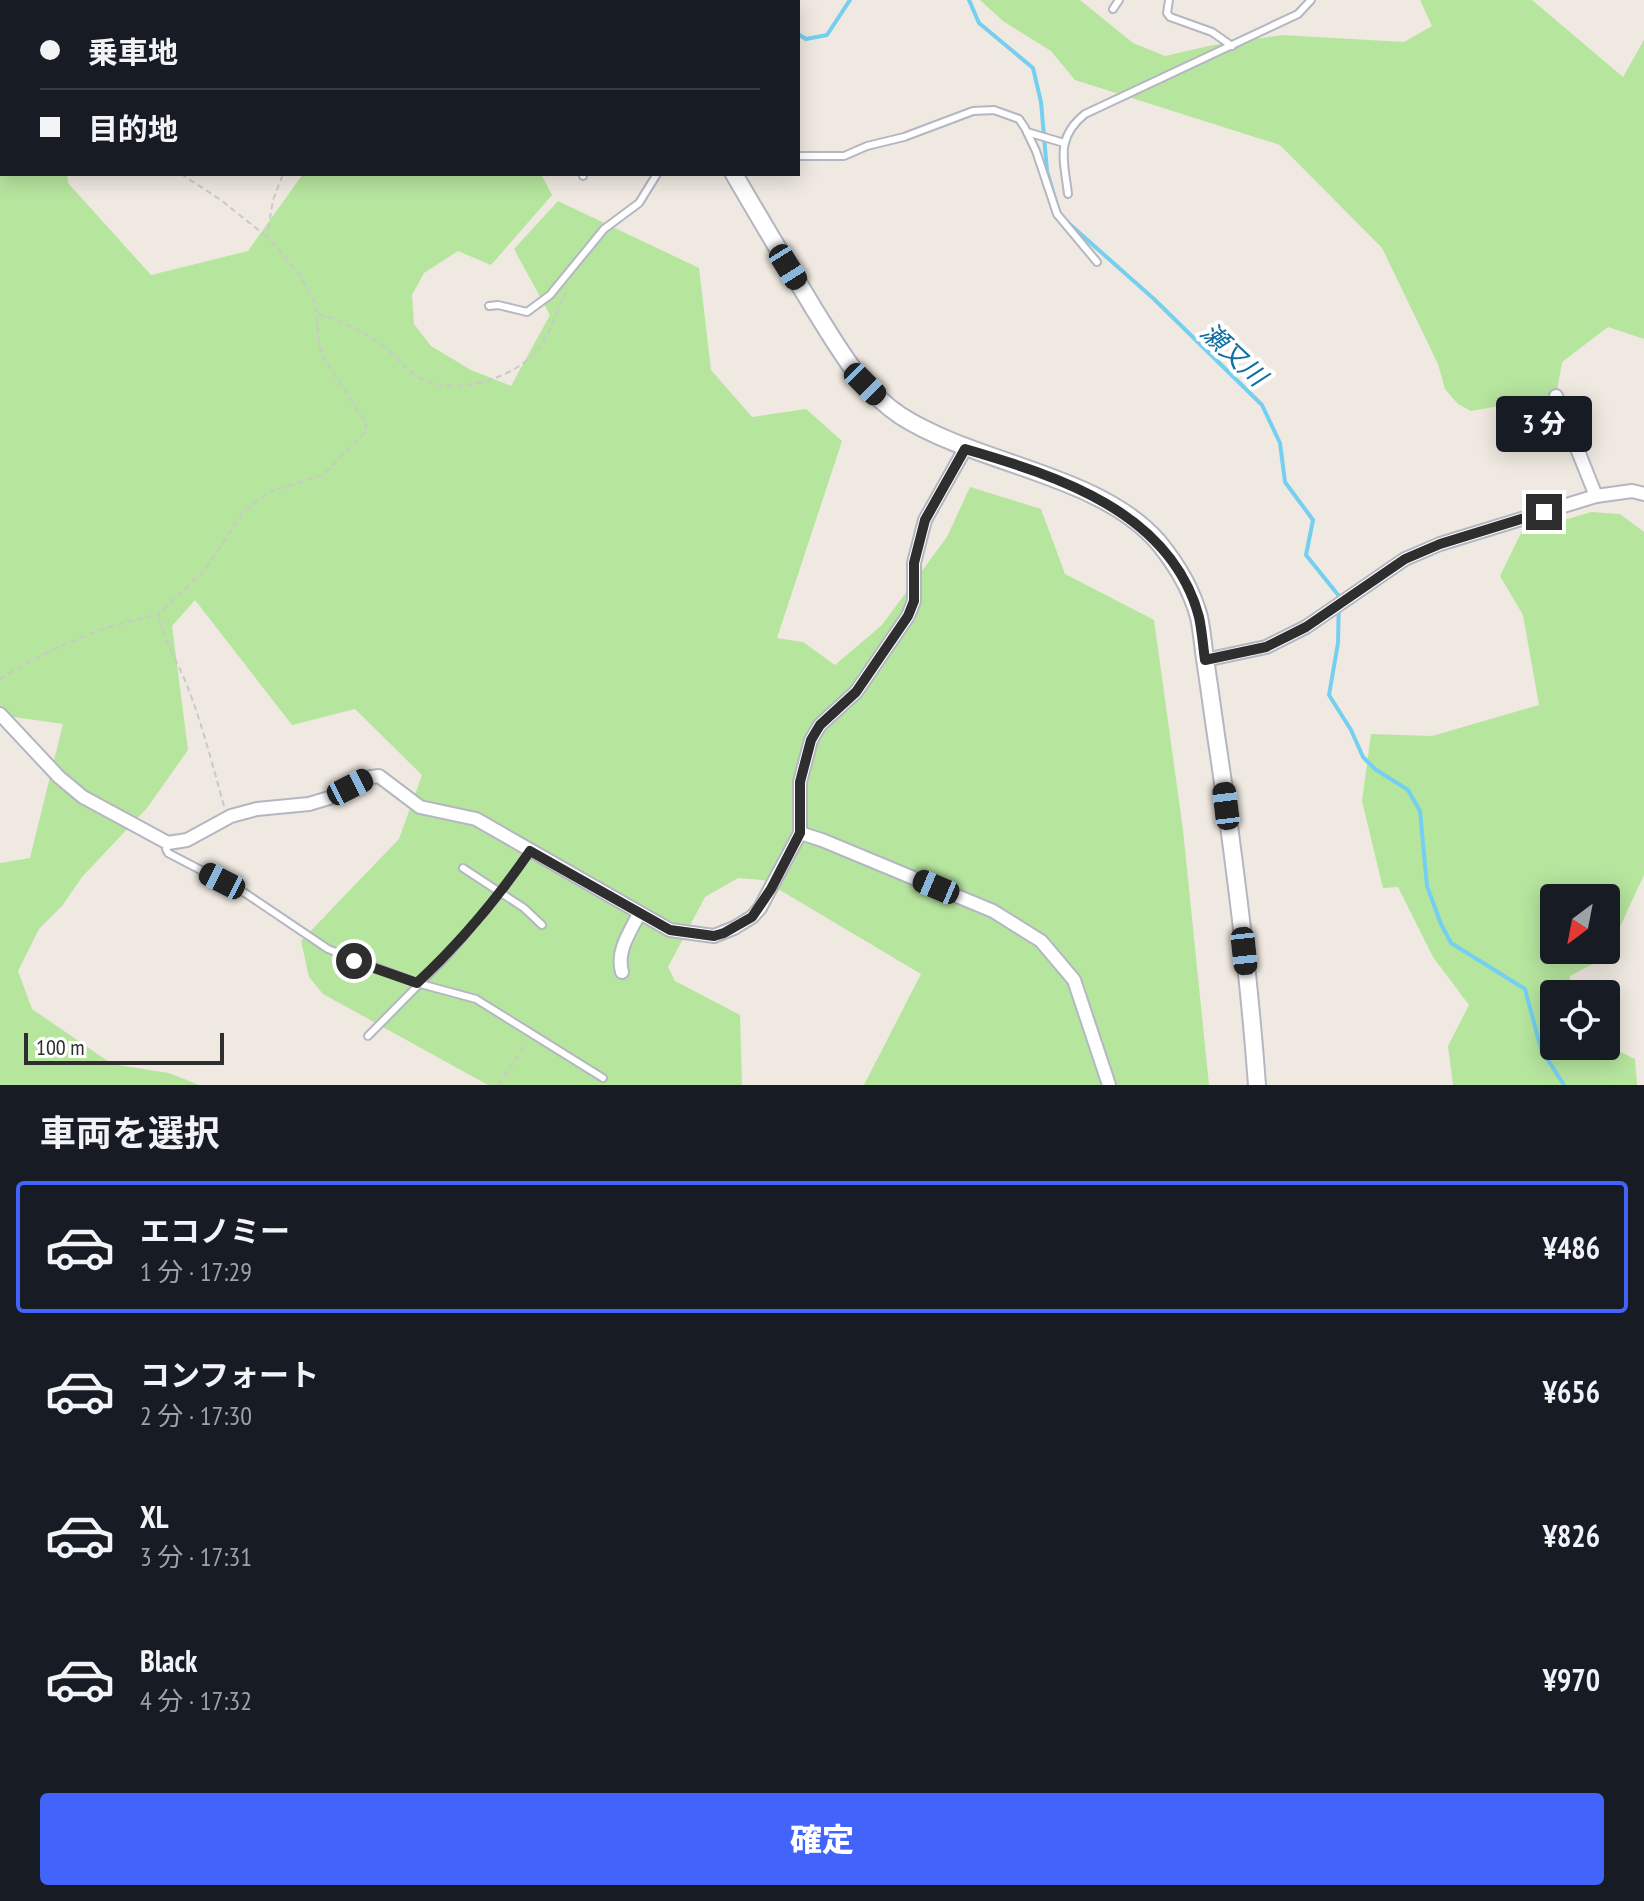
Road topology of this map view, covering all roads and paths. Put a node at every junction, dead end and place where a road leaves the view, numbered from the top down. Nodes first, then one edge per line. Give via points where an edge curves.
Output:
1 (1119, 0) edge
2 (1169, 0) edge
3 (1311, 0) edge
4 (1113, 9) dead end
5 (1232, 46) junction
6 (1027, 132) junction
7 (1064, 143) junction
8 (800, 156) edge
9 (184, 176) edge
10 (282, 176) edge
11 (656, 176) edge
12 (735, 176) edge
13 (1068, 194) dead end
14 (267, 237) junction
15 (1097, 262) dead end
16 (565, 292) dead end
17 (489, 306) dead end
18 (316, 314) junction
19 (1556, 396) dead end
20 (965, 449) junction
21 (1644, 494) edge
22 (1596, 496) junction
23 (158, 614) junction
24 (1205, 660) junction
25 (0, 679) edge
26 (0, 714) edge
27 (227, 819) junction
28 (800, 833) junction
29 (168, 843) junction
30 (530, 851) junction
31 (463, 868) dead end
32 (501, 892) junction
33 (639, 914) junction
34 (542, 925) dead end
35 (622, 972) dead end
36 (417, 983) junction
37 (368, 1036) dead end
38 (532, 1036) junction
39 (603, 1078) dead end
40 (498, 1085) edge
41 (1109, 1085) edge
42 (1257, 1085) edge

1 - 4 lane
2 - 5 lane via 1170,17 1212,32
3 - 5 lane via 1298,14
5 - 7 lane via 1085,114 1071,126
6 - 7 lane
6 - 8 lane via 1019,119 994,110 973,111 844,156
6 - 15 lane via 1057,214
7 - 13 lane
9 - 14 path
10 - 14 path
11 - 17 lane via 639,203 604,229 541,304 527,312
12 - 20 street via 865,384 899,415
14 - 18 path via 298,272
16 - 18 path via 534,354 495,378 469,386 434,384 360,331
18 - 23 path via 319,346 366,431 323,475 269,492 243,512 205,570
19 - 22 street
20 - 24 street via 1066,484 1106,502 1146,530 1183,578 1199,617
20 - 28 street via 925,520 908,616 856,692 811,740 800,782
21 - 22 street
22 - 24 street via 1440,544 1405,559 1306,627 1266,647
23 - 25 path via 35,657
23 - 27 path via 196,712
24 - 42 street
26 - 29 street via 83,797
27 - 29 street via 187,840
27 - 30 street via 257,809 309,804 379,776 420,807 476,819
28 - 33 street via 760,908 724,933 682,933
28 - 41 street via 993,911 1041,941 1074,980
29 - 36 lane via 168,853 245,893 328,949
30 - 32 lane
30 - 33 street
31 - 32 lane
32 - 34 lane
32 - 36 lane
33 - 35 street via 621,953
36 - 37 lane
36 - 38 lane via 476,999
38 - 39 lane
38 - 40 path

